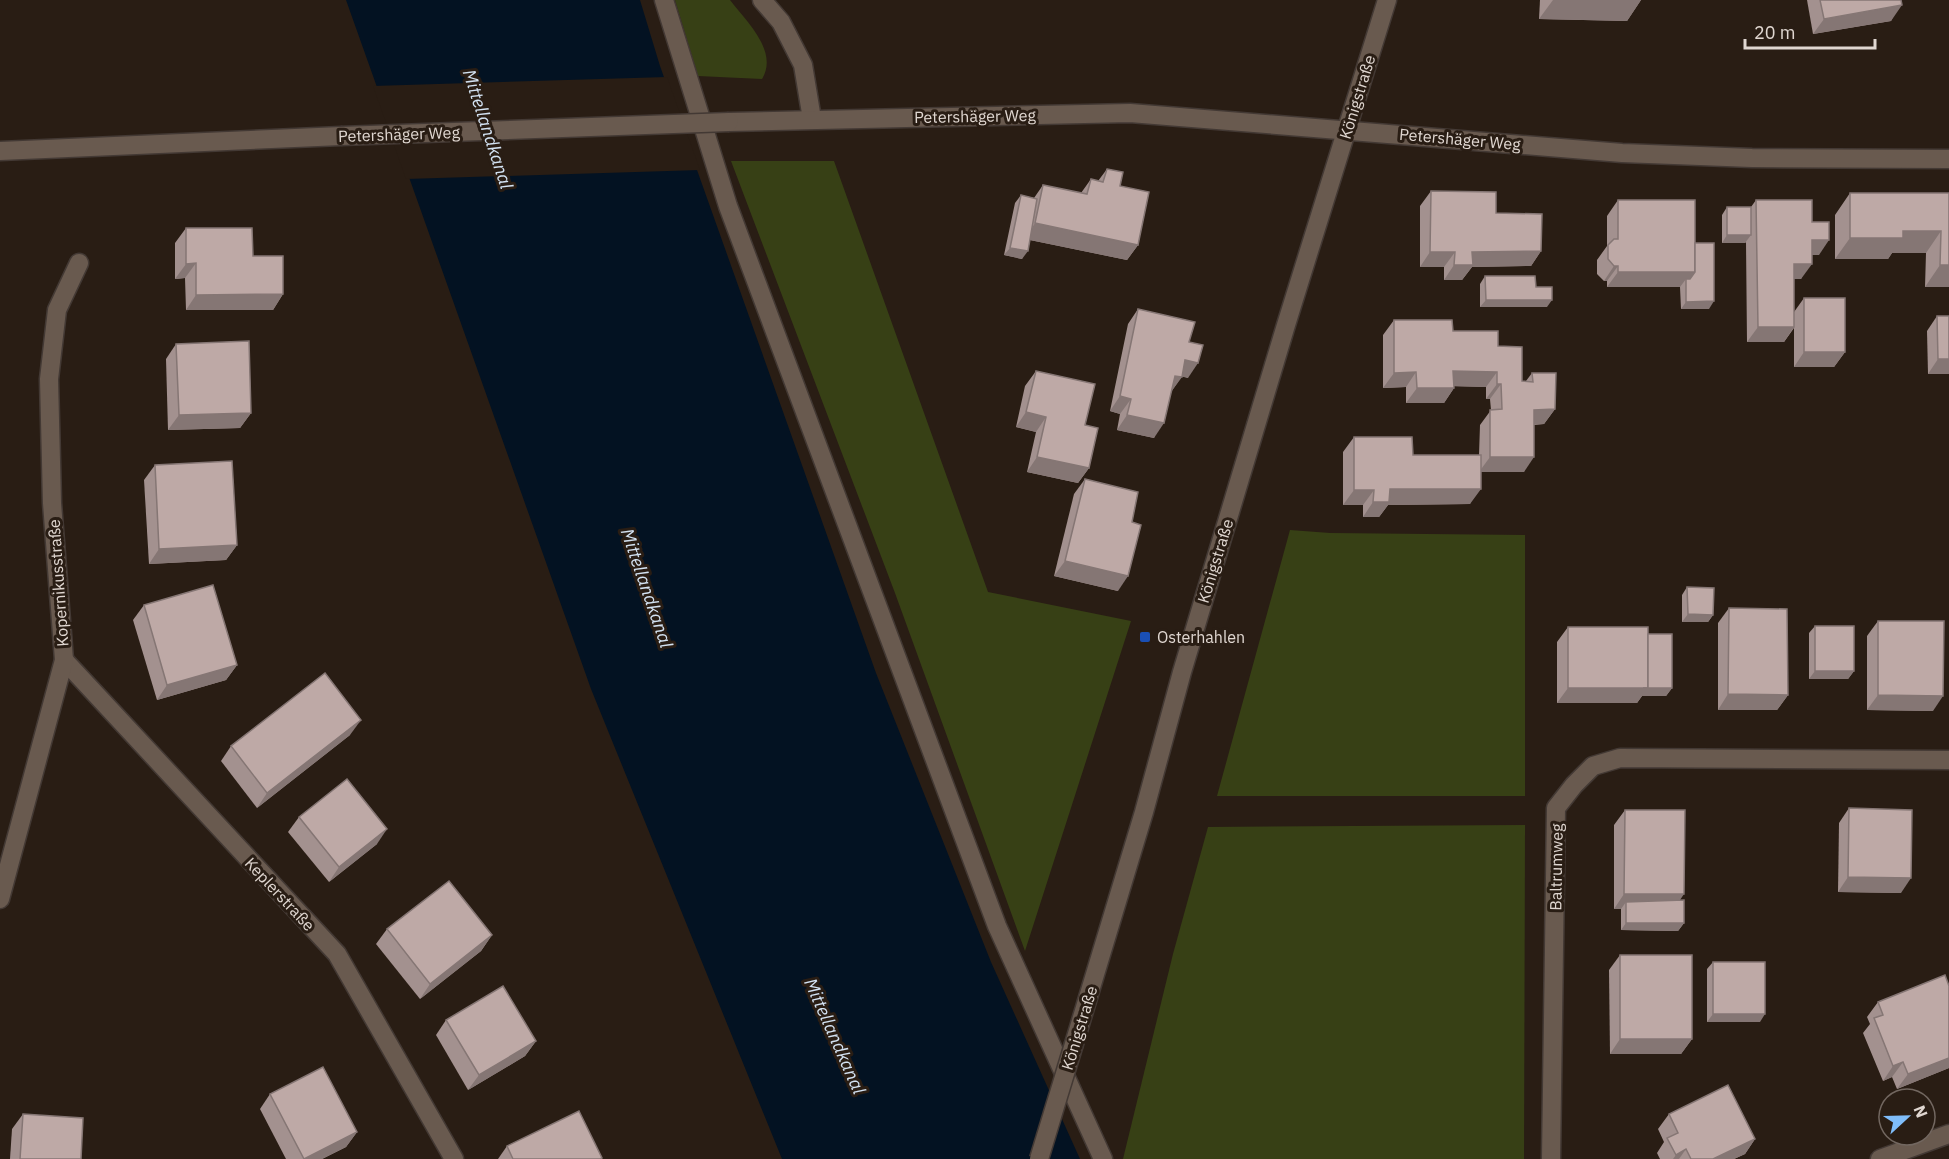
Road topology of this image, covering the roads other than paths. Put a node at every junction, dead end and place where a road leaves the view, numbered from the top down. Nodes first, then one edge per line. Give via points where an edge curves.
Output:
1 (664, 0) edge
2 (762, 0) edge
3 (1387, 0) edge
4 (812, 119) junction
5 (1347, 130) junction
6 (0, 151) edge
7 (1949, 159) edge
8 (79, 263) dead end
9 (64, 660) junction
10 (1949, 760) edge
11 (0, 899) edge
12 (1949, 1134) edge
13 (454, 1159) edge
14 (1039, 1159) edge
15 (1103, 1159) edge
16 (1551, 1159) edge
17 (1880, 1159) edge

1 - 15 street via 728,206 993,915
2 - 4 street via 780,22 803,65
3 - 5 street, Königstraße
4 - 5 street, Petershäger Weg via 1130,112
4 - 6 street, Petershäger Weg, bridge
5 - 7 street, Petershäger Weg via 1622,153
5 - 14 street, Königstraße, bridge
8 - 9 street, Kopernikusstraße via 57,310 49,379 52,503
9 - 11 street, Kopernikusstraße
9 - 13 street, Keplerstraße via 337,954
10 - 16 street, Baltrumweg via 1620,758 1593,766 1574,785 1556,808
12 - 17 street

